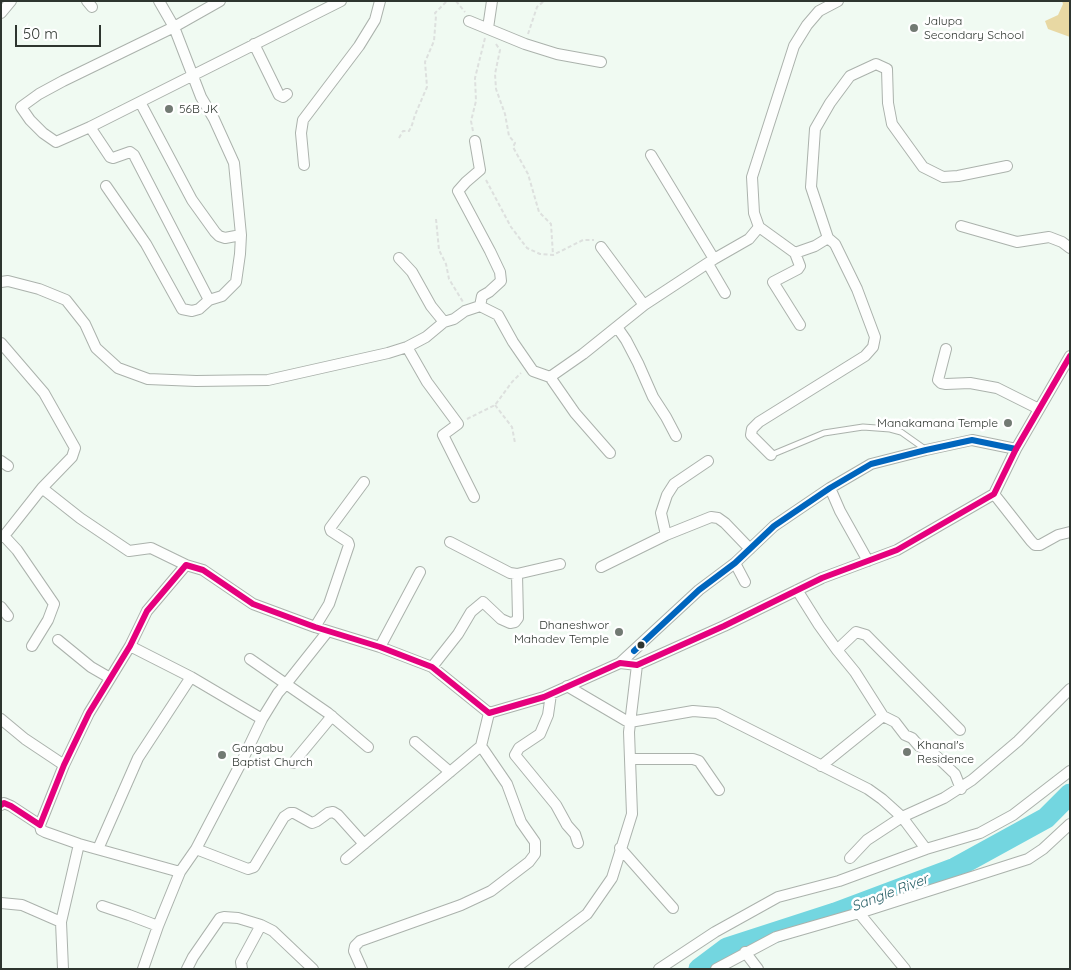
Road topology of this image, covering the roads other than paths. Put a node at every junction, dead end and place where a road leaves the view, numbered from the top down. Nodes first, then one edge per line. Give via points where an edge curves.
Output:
1 (11, 1) edge
2 (159, 1) edge
3 (220, 1) edge
4 (341, 1) edge
5 (380, 1) edge
6 (492, 1) edge
7 (838, 1) edge
8 (1, 13) edge
9 (469, 21) road end
10 (174, 27) junction
11 (492, 29) junction
12 (254, 44) junction
13 (601, 62) dead end
14 (193, 76) junction
15 (287, 94) dead end
16 (140, 102) junction
17 (90, 127) junction
18 (475, 141) road end
19 (651, 156) dead end
20 (304, 165) dead end
21 (1007, 166) dead end
22 (106, 186) dead end
23 (961, 226) dead end
24 (760, 227) junction
25 (240, 236) junction
26 (828, 238) junction
27 (601, 247) road end
28 (1070, 248) edge
29 (795, 253) junction
30 (399, 258) dead end
31 (711, 261) junction
32 (1, 282) edge
33 (725, 293) dead end
34 (209, 300) junction
35 (480, 306) junction
36 (644, 306) junction
37 (444, 322) junction
38 (800, 325) dead end
39 (617, 327) junction
40 (1, 342) edge
41 (407, 347) junction
42 (946, 348) dead end
43 (1070, 356) edge
44 (550, 377) junction
45 (1040, 409) junction
46 (676, 436) dead end
47 (1016, 449) junction
48 (926, 450) junction
49 (610, 453) dead end
50 (771, 455) joint
51 (708, 461) dead end
52 (364, 482) dead end
53 (42, 488) junction
54 (830, 488) junction
55 (994, 494) junction
56 (474, 496) dead end
57 (1070, 532) edge
58 (666, 535) junction
59 (3, 537) edge
60 (450, 542) dead end
61 (750, 549) junction
62 (868, 561) junction
63 (735, 563) junction
64 (560, 564) dead end
65 (186, 565) junction
66 (601, 567) dead end
67 (420, 572) dead end
68 (517, 574) junction
69 (745, 582) dead end
70 (798, 590) junction
71 (1, 607) edge
72 (8, 616) dead end
73 (315, 627) junction
74 (328, 631) junction
75 (58, 640) dead end
76 (32, 646) dead end
77 (130, 646) junction
78 (380, 647) junction
79 (837, 650) junction
80 (250, 659) dead end
81 (620, 663) junction
82 (637, 665) junction
83 (432, 667) junction
84 (110, 678) junction
85 (191, 678) junction
86 (286, 684) junction
87 (567, 686) junction
88 (1070, 689) edge
89 (551, 694) junction
90 (489, 713) junction
91 (332, 716) junction
92 (883, 716) junction
93 (262, 719) junction
94 (2, 721) edge
95 (630, 723) junction
96 (960, 730) dead end
97 (415, 742) dead end
98 (481, 746) junction
99 (368, 747) dead end
100 (630, 759) junction
101 (293, 763) dead end
102 (64, 764) junction
103 (821, 766) junction
104 (1070, 771) edge
105 (450, 772) junction
106 (961, 789) junction
107 (720, 790) dead end
108 (1, 805) edge
109 (902, 817) junction
110 (1070, 824) edge
111 (40, 825) junction
112 (578, 843) dead end
113 (79, 844) junction
114 (364, 844) junction
115 (620, 848) junction
116 (98, 849) junction
117 (196, 849) junction
118 (926, 849) junction
119 (850, 858) dead end
120 (346, 859) dead end
121 (180, 872) junction
122 (1, 902) edge
123 (102, 906) dead end
124 (673, 908) dead end
125 (859, 913) junction
126 (62, 922) junction
127 (261, 925) junction
128 (158, 926) junction
129 (745, 952) junction
130 (63, 969) edge
131 (143, 969) edge
132 (187, 969) edge
133 (242, 969) edge
134 (313, 969) edge
135 (362, 969) edge
136 (514, 969) edge
137 (659, 969) edge
138 (716, 969) edge
139 (758, 969) edge
140 (905, 969) edge

1 - 8 street
2 - 10 street
3 - 10 street
4 - 12 street
5 - 20 street via 375,20 359,46 302,120
6 - 11 street
7 - 24 street via 819,11 794,46 752,177 754,213
9 - 11 street
10 - 14 street
10 - 17 street via 62,81 21,107 30,120 56,142
11 - 13 street via 557,54
12 - 14 street
12 - 15 street via 278,96
14 - 16 street
14 - 25 street via 234,163
16 - 17 street
16 - 25 street via 192,200 215,232 225,238
17 - 34 street via 110,157 130,152 134,155
18 - 35 street via 480,170 458,191 500,272 501,281 482,296
19 - 31 street
21 - 26 street via 943,177 923,167 892,124 887,69 876,64 850,76 815,129 811,187
22 - 34 street via 146,244 182,309 199,309
23 - 28 street via 1017,242 1049,237
24 - 29 street
24 - 31 street via 749,239
25 - 34 street via 236,282 222,296
26 - 29 street
26 - 50 street via 836,244 857,288 875,337 873,347 865,356 752,429 751,435
27 - 36 street
29 - 38 street via 800,266 798,269 773,282
30 - 37 street via 412,272
31 - 33 street
31 - 36 street
32 - 41 street via 39,289 66,300 85,324 96,348 118,368 148,380 268,380
35 - 37 street
35 - 44 street via 498,316 534,370
36 - 39 street
37 - 41 street
39 - 44 street
39 - 46 street via 638,363 652,397
40 - 53 street via 44,393 75,448 72,457
41 - 56 street via 427,382 458,424 442,436
42 - 45 street via 938,380 941,383 997,388
43 - 45 street
44 - 49 street via 575,413
45 - 47 street
47 - 48 street via 972,440
47 - 55 street
48 - 50 lane via 901,432 863,426 824,433
48 - 54 street via 871,464
51 - 58 street via 674,484 667,495 661,513
52 - 73 street via 330,528 350,545 329,604
53 - 59 street
53 - 65 street via 129,551 151,548
54 - 61 street via 774,526
54 - 62 street
55 - 57 street via 1036,545
55 - 62 street via 897,550
58 - 61 street via 711,517 718,518
58 - 66 street
59 - 76 street via 17,550 54,604
60 - 68 street
61 - 63 street
62 - 70 street
63 - 69 street
63 - 81 street via 698,590
64 - 68 street
65 - 73 street via 203,570 253,604
65 - 77 street via 147,611
67 - 78 street
68 - 83 street via 518,618 515,622 502,619 483,602 471,612
70 - 79 street
70 - 82 street
71 - 72 street
73 - 74 street
74 - 78 street
74 - 86 street
75 - 84 street
77 - 84 street
77 - 85 street
78 - 83 street
79 - 92 street
79 - 96 street via 856,632 866,635
80 - 86 street
81 - 82 street
81 - 87 street
82 - 95 street
83 - 90 street
84 - 102 street
85 - 93 street
85 - 116 street via 138,758
86 - 91 street
86 - 93 street
87 - 89 street
87 - 95 street
88 - 106 street via 1018,741
89 - 90 street
89 - 112 street via 548,715 540,734 519,748 515,755 556,805
90 - 98 street
91 - 99 street
91 - 101 street
92 - 103 street
92 - 106 street via 895,722 919,746 933,753 955,774
93 - 117 street
94 - 102 street
95 - 100 street
95 - 103 street via 693,711 717,713
97 - 105 street
98 - 105 street
98 - 135 street via 507,784 521,822 535,842 535,854 491,891 360,941 354,951
100 - 107 street via 699,761
100 - 115 street via 632,814
102 - 111 street
103 - 109 street via 868,789
104 - 118 street via 997,824 980,833
105 - 114 street
106 - 109 street
108 - 111 street via 11,806
109 - 118 street
109 - 119 street via 867,840
110 - 125 street via 1028,859
111 - 113 street via 45,832
113 - 116 street
113 - 126 street
114 - 117 street via 333,812 312,823 290,813 284,817 254,867 248,868
114 - 120 street
115 - 124 street
115 - 136 street via 612,878 587,914
116 - 121 street
117 - 121 street
118 - 137 street via 839,882 778,897 715,932
121 - 128 street
122 - 126 street via 22,906
123 - 128 street
125 - 129 street via 776,937
125 - 140 street
126 - 130 street
127 - 132 street via 238,918 220,918
127 - 133 street via 241,962
127 - 134 street via 273,931
128 - 131 street
129 - 138 street
129 - 139 street

